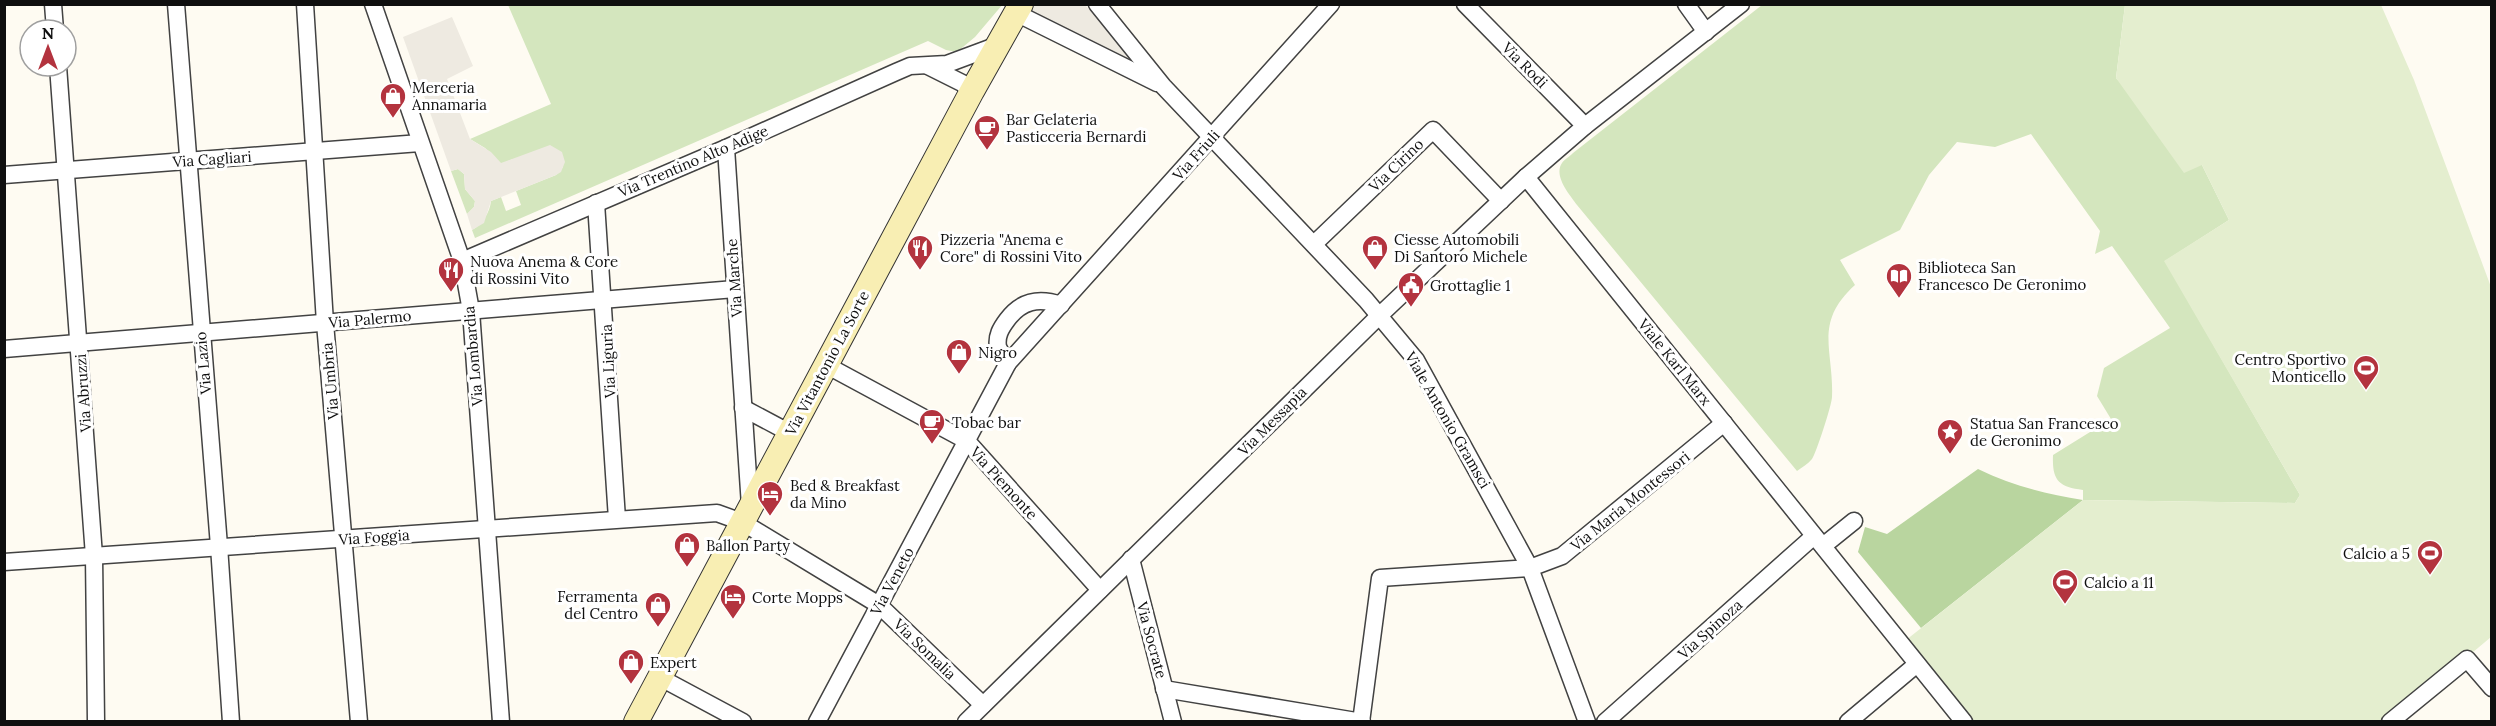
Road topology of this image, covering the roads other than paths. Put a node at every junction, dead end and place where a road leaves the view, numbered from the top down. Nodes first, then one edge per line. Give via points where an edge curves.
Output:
1 (176, 4) edge
2 (305, 4) edge
3 (373, 4) edge
4 (1097, 4) edge
5 (1331, 4) edge
6 (1465, 4) edge
7 (1686, 4) edge
8 (1740, 4) edge
9 (1017, 7) edge
10 (1706, 32) junction
11 (999, 45) junction
12 (925, 65) junction
13 (59, 78) edge
14 (1163, 86) junction
15 (972, 92) junction
16 (1585, 126) junction
17 (1213, 136) junction
18 (420, 143) junction
19 (726, 148) junction
20 (313, 153) junction
21 (189, 160) junction
22 (66, 170) junction
23 (4, 175) edge
24 (1526, 177) junction
25 (1501, 201) junction
26 (596, 203) junction
27 (1314, 244) junction
28 (462, 261) junction
29 (735, 290) junction
30 (604, 300) junction
31 (1061, 305) junction
32 (471, 311) junction
33 (1380, 315) junction
34 (325, 323) junction
35 (201, 333) junction
36 (80, 343) junction
37 (4, 349) edge
38 (1008, 363) junction
39 (826, 365) junction
40 (743, 408) junction
41 (1724, 423) junction
42 (790, 433) junction
43 (967, 441) junction
44 (746, 514) junction
45 (617, 519) junction
46 (1854, 521) dead end
47 (487, 528) junction
48 (343, 539) junction
49 (1819, 541) junction
50 (219, 546) junction
51 (94, 555) junction
52 (1131, 559) junction
53 (5, 562) edge
54 (1530, 568) junction
55 (1100, 590) junction
56 (879, 605) junction
57 (1917, 664) junction
58 (659, 677) junction
59 (2492, 688) edge
60 (1164, 689) junction
61 (983, 705) junction
62 (1362, 721) edge
63 (96, 722) edge
64 (231, 722) edge
65 (359, 722) edge
66 (501, 722) edge
67 (636, 722) edge
68 (743, 722) edge
69 (817, 722) edge
70 (966, 722) edge
71 (1173, 722) edge
72 (1587, 722) edge
73 (1605, 722) edge
74 (1848, 722) edge
75 (1964, 722) edge
76 (2390, 722) edge

1 - 21 street, Via Lazio
2 - 20 street, Via Umbria
3 - 18 street, Via Lombardia
4 - 14 street, Viale Antonio Gramsci
5 - 17 street, Via Friuli
6 - 16 street, Via Rodi
7 - 10 street
8 - 10 street, Via Messapia
9 - 11 street, Via Vitantonio La Sorte
9 - 14 street, Viale Antonio Gramsci
10 - 16 street, Via Messapia
11 - 12 street, Via Trentino Alto Adige via 947,64
11 - 15 street, Via Vitantonio La Sorte
12 - 15 street
12 - 19 street, Via Trentino Alto Adige via 896,72
13 - 22 street, Via Abruzzi
14 - 17 street, Viale Antonio Gramsci
15 - 39 street, Via Vitantonio La Sorte
16 - 24 street, Via Messapia
17 - 27 street, Viale Antonio Gramsci
17 - 31 street, Via Friuli
18 - 20 street, Via Cagliari
18 - 28 street, Via Lombardia
19 - 26 street, Via Trentino Alto Adige
19 - 29 street, Via Marche
20 - 21 street, Via Cagliari
20 - 34 street, Via Umbria
21 - 22 street, Via Cagliari
21 - 35 street, Via Lazio
22 - 23 street, Via Cagliari
22 - 36 street, Via Abruzzi
24 - 25 street, Via Messapia
24 - 41 street, Viale Karl Marx
25 - 27 street, Via Cirino via 1433,130
25 - 33 street, Via Messapia
26 - 28 street, Via Trentino Alto Adige
26 - 30 street, Via Liguria
27 - 33 street, Viale Antonio Gramsci
28 - 32 street, Via Lombardia
29 - 30 street, Via Palermo
29 - 40 street, Via Marche
30 - 32 street, Via Palermo
30 - 45 street, Via Liguria
31 - 38 street, Via Friuli
31 - 38 street via 1034,301 1016,307 999,330 999,347
32 - 34 street, Via Palermo
32 - 47 street, Via Lombardia
33 - 52 street, Via Messapia
33 - 54 street, Viale Antonio Gramsci via 1416,360
34 - 35 street, Via Palermo
34 - 48 street, Via Umbria
35 - 36 street, Via Palermo
35 - 50 street, Via Lazio
36 - 37 street, Via Palermo
36 - 51 street, Via Abruzzi
38 - 43 street, Via Friuli
39 - 42 street, Via Vitantonio La Sorte
39 - 43 street, Via Piemonte
40 - 42 street
40 - 44 street, Via Marche
41 - 49 street, Viale Karl Marx
41 - 54 street, Via Maria Montessori via 1562,556
42 - 44 street, Via Vitantonio La Sorte
43 - 55 street, Via Piemonte
43 - 56 street, Via Veneto
44 - 45 street, Via Foggia
44 - 56 street, Via Somalia
44 - 58 street, Via Vitantonio La Sorte
45 - 47 street, Via Foggia
46 - 49 street
47 - 48 street, Via Foggia
47 - 66 street, Via Lombardia
48 - 50 street, Via Foggia
48 - 65 street, Via Umbria
49 - 57 street, Viale Karl Marx
49 - 73 street, Via Spinoza
50 - 51 street, Via Foggia
50 - 64 street, Via Lazio
51 - 53 street, Via Foggia
51 - 63 street, Via Abruzzi
52 - 55 street, Via Messapia
52 - 60 street, Via Socrate
54 - 62 street, Via Maria Montessori via 1380,578
54 - 72 street, Viale Antonio Gramsci
55 - 61 street, Via Messapia
56 - 61 street, Via Somalia
56 - 69 street, Via Veneto
57 - 74 street
57 - 75 street, Viale Karl Marx
58 - 67 street, Via Vitantonio La Sorte
58 - 68 street
59 - 76 street via 2468,659
60 - 62 street
60 - 71 street, Via Socrate
61 - 70 street, Via Messapia

